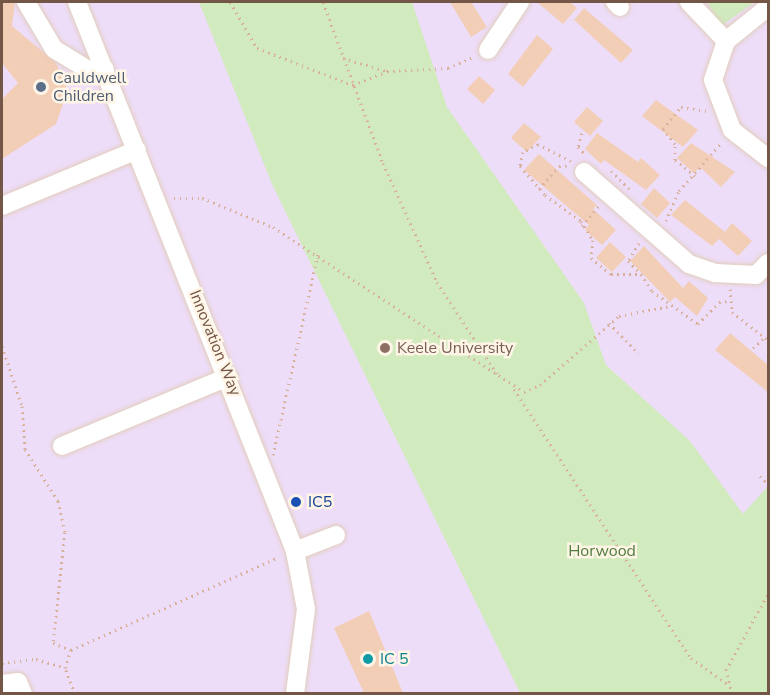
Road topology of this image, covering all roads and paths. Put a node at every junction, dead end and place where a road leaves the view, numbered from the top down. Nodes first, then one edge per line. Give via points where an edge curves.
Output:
1 (26, 2) edge
2 (77, 2) edge
3 (230, 2) edge
4 (323, 2) edge
5 (689, 2) edge
6 (517, 3) edge
7 (768, 7) edge
8 (726, 40) junction
9 (488, 50) joint
10 (343, 58) junction
11 (105, 69) junction
12 (387, 71) junction
13 (352, 85) junction
14 (721, 112) junction
15 (732, 130) junction
16 (137, 150) junction
17 (768, 158) edge
18 (579, 168) junction
19 (694, 176) junction
20 (539, 189) junction
21 (157, 199) junction
22 (614, 200) junction
23 (2, 206) edge
24 (580, 227) junction
25 (661, 232) junction
26 (318, 253) junction
27 (768, 263) edge
28 (748, 271) junction
29 (641, 274) junction
30 (727, 301) junction
31 (670, 306) junction
32 (609, 322) junction
33 (767, 339) edge
34 (2, 346) edge
35 (753, 348) dead end
36 (638, 353) dead end
37 (228, 377) junction
38 (500, 379) junction
39 (513, 388) junction
40 (62, 446) dead end
41 (259, 460) junction
42 (760, 476) dead end
43 (768, 484) edge
44 (336, 535) dead end
45 (295, 551) junction
46 (768, 594) edge
47 (71, 650) junction
48 (2, 663) edge
49 (65, 668) junction
50 (2, 684) edge
51 (730, 686) junction
52 (23, 693) edge
53 (75, 693) edge
54 (295, 693) edge
55 (732, 693) edge

1 - 11 street via 54,49 82,67
2 - 11 street, Innovation Way
3 - 13 path via 256,48
4 - 10 path
5 - 8 street
6 - 9 street
7 - 8 street
8 - 14 street via 713,80
9 - 12 path via 448,68
10 - 12 path
10 - 13 path
11 - 16 street, Innovation Way
12 - 13 path
13 - 38 path via 437,282
14 - 15 street
14 - 19 path via 681,107 663,129 675,144 675,160
15 - 17 street
15 - 19 path
16 - 21 street, Innovation Way
16 - 23 street
18 - 20 path via 559,166
18 - 20 path via 560,151 538,144 523,152 520,166
18 - 22 street
19 - 25 path via 679,191
20 - 24 path via 581,222
21 - 26 path via 202,198
21 - 37 street, Innovation Way
22 - 24 path via 602,203
22 - 25 street
24 - 29 path via 593,240 591,258 611,274
25 - 28 street via 689,264 715,273
25 - 29 path via 640,241 630,253 628,261
26 - 38 path
26 - 41 path via 275,454
27 - 28 street via 756,274
28 - 30 path via 732,284
29 - 31 path
30 - 31 path via 719,302 698,324
30 - 33 path via 732,312
31 - 32 path via 650,306
32 - 36 path
32 - 39 path via 540,385 524,392
33 - 35 path
34 - 47 path via 22,406 26,449 58,501 65,532 53,643
37 - 40 street
37 - 41 street, Innovation Way
38 - 39 path
39 - 51 path via 691,658
41 - 45 street, Innovation Way
42 - 43 path
44 - 45 street
45 - 47 path via 239,571
45 - 54 street, Innovation Way via 306,609
46 - 51 path via 726,670
47 - 49 path
48 - 49 path via 36,659
49 - 53 path
50 - 52 street via 18,682
51 - 55 path

